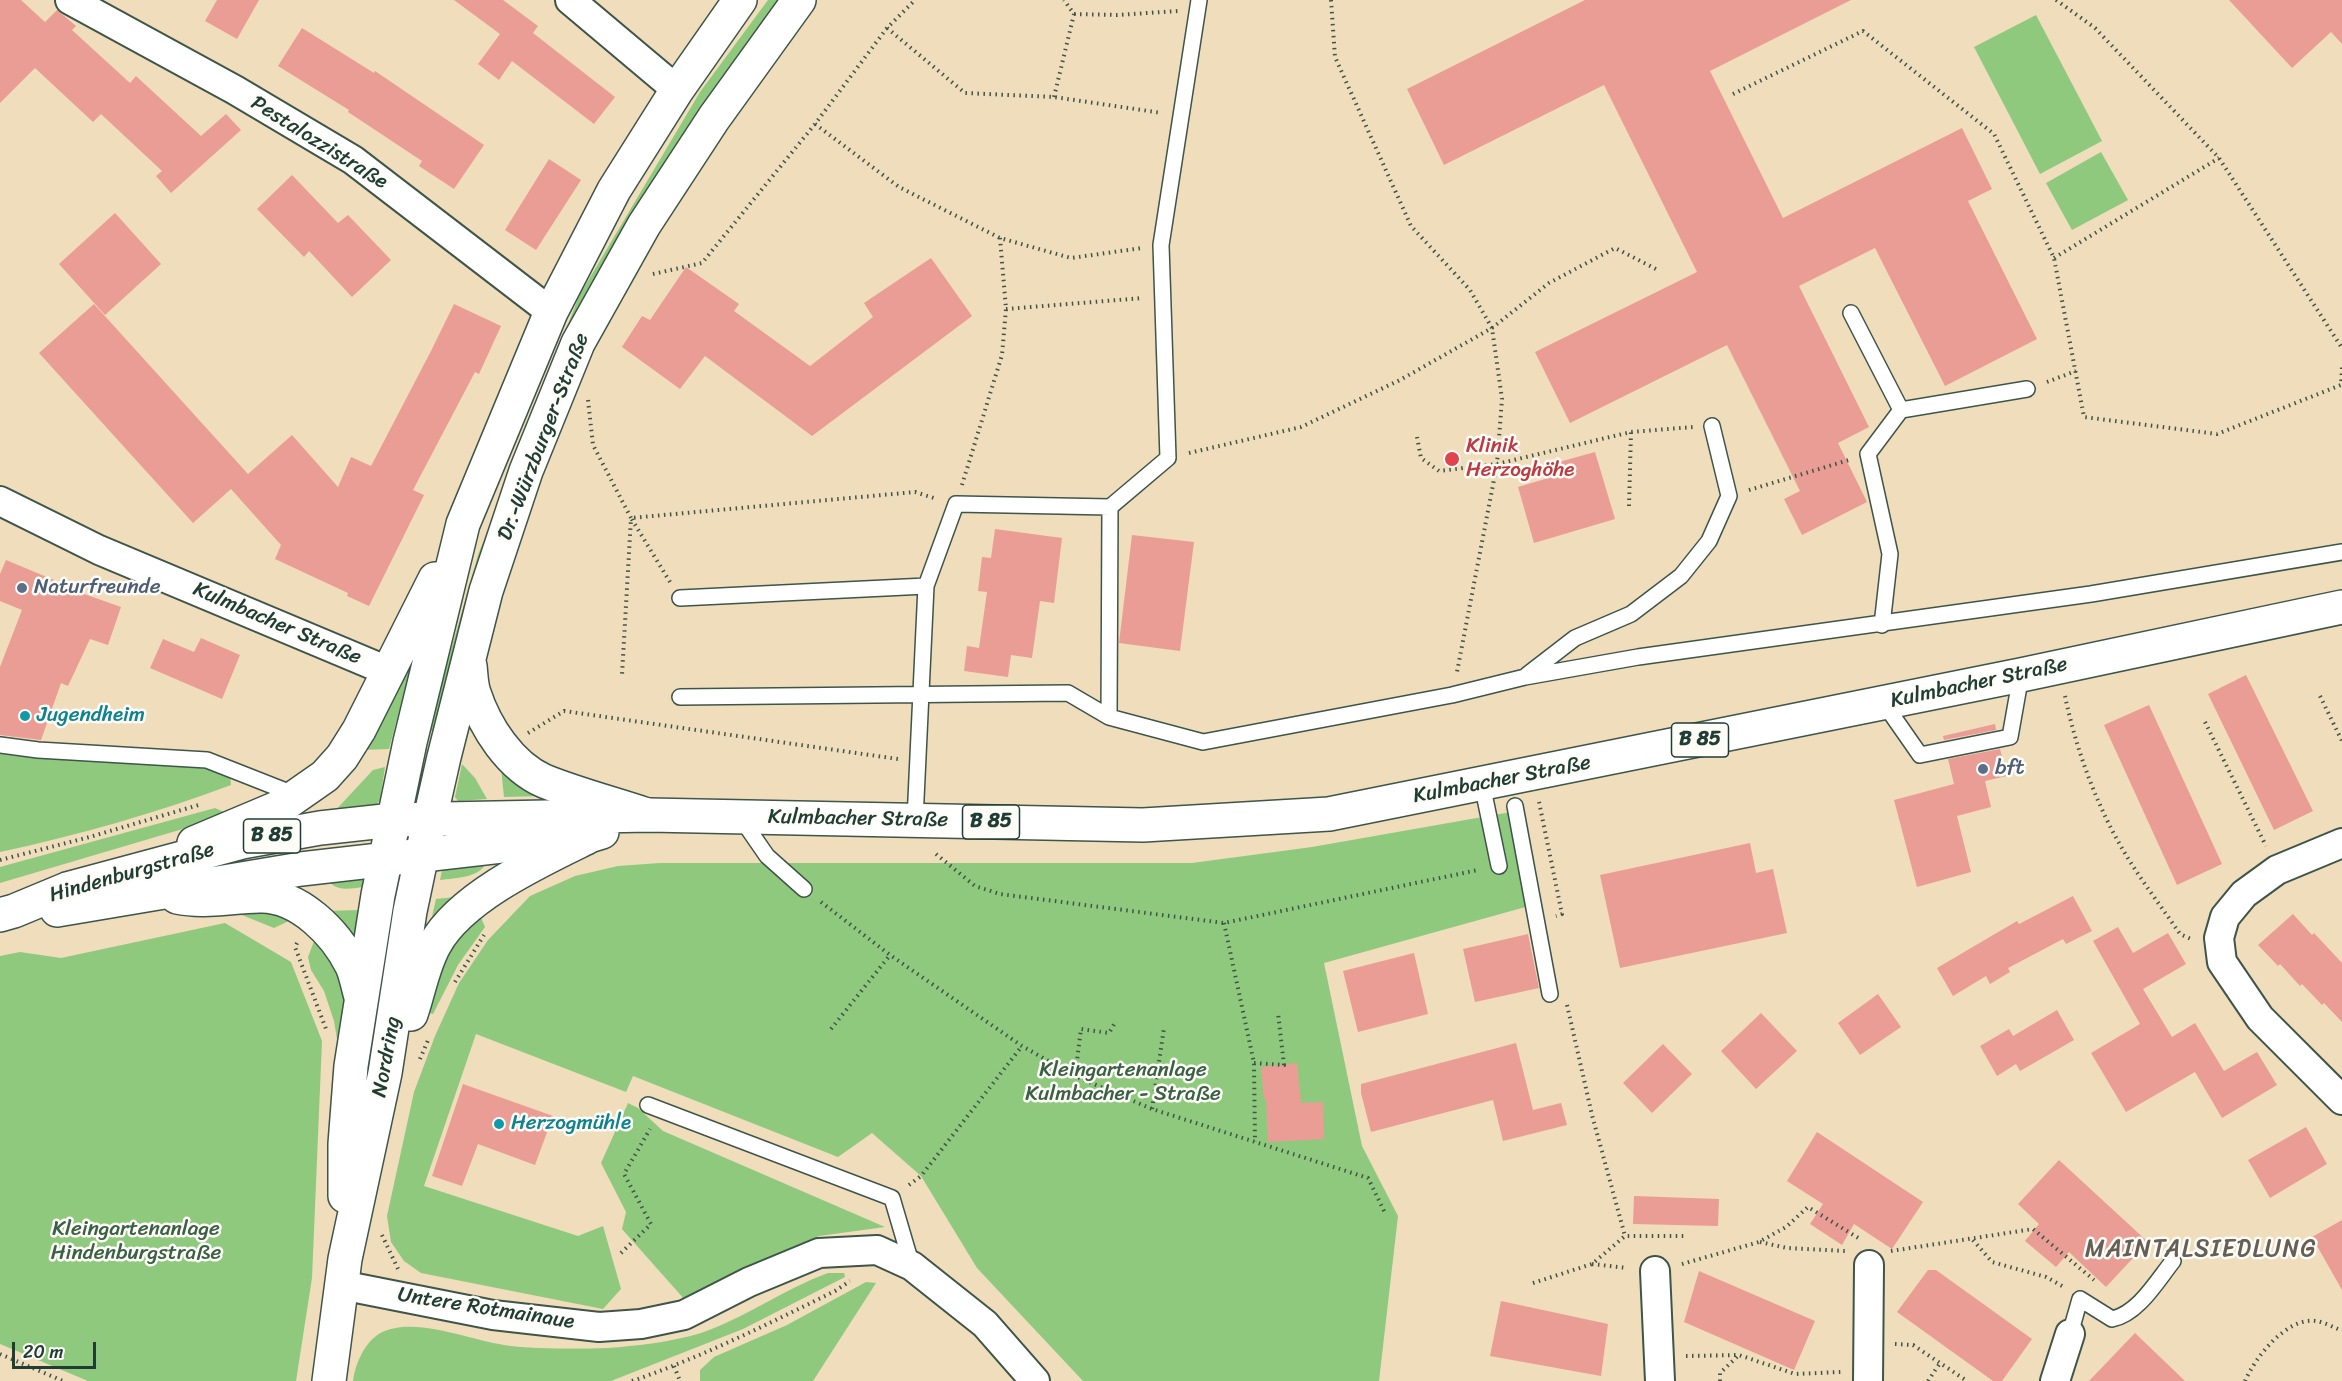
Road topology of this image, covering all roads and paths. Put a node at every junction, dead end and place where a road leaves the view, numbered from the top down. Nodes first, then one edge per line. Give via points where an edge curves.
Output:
1 (70, 0) edge
2 (570, 0) edge
3 (740, 0) edge
4 (799, 0) edge
5 (915, 0) edge
6 (1064, 0) edge
7 (1331, 0) edge
8 (2056, 0) edge
9 (1198, 5) edge
10 (1074, 14) junction
11 (887, 28) junction
12 (677, 90) junction
13 (1733, 94) dead end
14 (1054, 97) junction
15 (1180, 116) junction
16 (815, 124) junction
17 (2219, 158) junction
18 (1000, 238) junction
19 (1161, 245) junction
20 (2055, 258) junction
21 (1658, 270) dead end
22 (649, 274) dead end
23 (1139, 298) dead end
24 (1006, 309) junction
25 (551, 312) junction
26 (1851, 313) dead end
27 (1492, 328) junction
28 (2342, 348) edge
29 (2342, 367) edge
30 (2076, 371) junction
31 (2026, 389) joint
32 (587, 392) dead end
33 (1901, 410) junction
34 (1712, 426) joint
35 (1631, 432) junction
36 (1417, 437) dead end
37 (1868, 454) junction
38 (1168, 458) junction
39 (1497, 464) junction
40 (1729, 496) junction
41 (0, 501) edge
42 (956, 504) junction
43 (1629, 506) dead end
44 (1110, 507) junction
45 (631, 518) junction
46 (463, 524) junction
47 (2342, 552) edge
48 (926, 586) junction
49 (680, 598) joint
50 (2342, 607) edge
51 (1882, 625) junction
52 (470, 659) junction
53 (390, 672) junction
54 (622, 675) dead end
55 (2021, 675) junction
56 (1525, 677) junction
57 (2064, 693) dead end
58 (921, 694) junction
59 (1452, 695) junction
60 (2320, 696) dead end
61 (680, 697) dead end
62 (1883, 702) junction
63 (1109, 717) junction
64 (2205, 722) dead end
65 (2342, 741) edge
66 (0, 745) edge
67 (504, 748) junction
68 (917, 762) junction
69 (1482, 784) junction
70 (299, 796) junction
71 (206, 803) dead end
72 (1515, 806) dead end
73 (649, 815) junction
74 (740, 817) junction
75 (430, 818) junction
76 (393, 820) junction
77 (915, 820) junction
78 (589, 836) junction
79 (2342, 843) edge
80 (422, 854) junction
81 (936, 854) dead end
82 (385, 858) junction
83 (0, 860) edge
84 (1499, 866) joint
85 (2277, 870) junction
86 (155, 879) junction
87 (804, 889) joint
88 (7, 913) edge
89 (1224, 923) junction
90 (489, 929) dead end
91 (2221, 951) junction
92 (890, 955) junction
93 (451, 989) dead end
94 (1550, 994) dead end
95 (361, 997) junction
96 (1278, 1013) dead end
97 (1116, 1021) dead end
98 (1164, 1028) dead end
99 (831, 1029) dead end
100 (430, 1035) dead end
101 (1022, 1046) junction
102 (1254, 1063) junction
103 (418, 1064) dead end
104 (385, 1074) junction
105 (1075, 1076) junction
106 (2342, 1100) edge
107 (654, 1108) joint
108 (1152, 1109) junction
109 (1592, 1114) dead end
110 (1255, 1142) junction
111 (921, 1176) dead end
112 (1386, 1215) dead end
113 (382, 1233) dead end
114 (1625, 1236) junction
115 (1687, 1236) dead end
116 (1972, 1239) dead end
117 (1759, 1242) dead end
118 (877, 1250) junction
119 (621, 1253) dead end
120 (2173, 1261) dead end
121 (1869, 1265) joint
122 (912, 1266) junction
123 (1656, 1271) dead end
124 (343, 1272) junction
125 (1533, 1283) dead end
126 (411, 1298) junction
127 (2080, 1299) junction
128 (2342, 1328) edge
129 (2070, 1334) joint
130 (1869, 1344) junction
131 (0, 1354) edge
132 (1739, 1355) junction
133 (1940, 1363) junction
134 (674, 1366) junction
135 (1660, 1369) edge
136 (1868, 1377) edge
137 (63, 1381) edge
138 (329, 1381) edge
139 (632, 1381) edge
140 (680, 1381) edge
141 (1035, 1381) edge
142 (1720, 1381) edge
143 (1928, 1381) edge
144 (1967, 1381) edge
145 (2055, 1381) edge
146 (2245, 1381) edge

1 - 25 street, Pestalozzistraße via 353,160
2 - 12 street
3 - 12 main road, Dr.-Würzburger-Straße
4 - 52 main road, Dr.-Würzburger-Straße via 714,118 644,225 578,343 526,471 486,591
5 - 11 path
6 - 10 path
7 - 27 path via 1335,57 1411,226 1470,290
8 - 17 path via 2095,28
9 - 10 path via 1117,15
9 - 15 lane
10 - 14 path
11 - 14 path via 965,93
11 - 16 path
12 - 25 main road, Dr.-Würzburger-Straße via 614,190
13 - 20 path via 1863,31 1994,134
14 - 15 path
15 - 19 lane
16 - 18 path via 899,188
16 - 22 path via 702,263
17 - 20 path
17 - 28 path
18 - 19 path via 1071,258
18 - 24 path
19 - 38 lane
20 - 30 path
21 - 27 path via 1615,248 1549,283
23 - 24 path
24 - 42 path via 1002,355
25 - 46 main road, Dr.-Würzburger-Straße
26 - 33 lane
27 - 38 path via 1400,380 1301,427
27 - 39 path via 1502,399
29 - 30 path via 2341,386 2217,434 2084,417
30 - 31 path
31 - 33 lane
32 - 45 path via 593,445
33 - 37 lane
34 - 35 path
34 - 40 lane
35 - 39 path
35 - 43 path
36 - 39 path via 1421,458 1439,471
37 - 40 path
37 - 51 lane via 1890,554
38 - 44 lane
39 - 59 path
40 - 56 lane via 1709,542 1681,576 1631,614 1575,638
41 - 53 street, Kulmbacher Straße via 99,550
42 - 44 lane
42 - 45 path via 915,492
42 - 48 lane
44 - 63 lane
45 - 49 path
45 - 54 path
46 - 53 main road
46 - 76 main road, Dr.-Würzburger-Straße
47 - 51 lane
48 - 49 lane
48 - 58 lane
50 - 55 main road, Kulmbacher Straße / B 85
51 - 56 lane via 1673,652
52 - 67 main road via 473,691
52 - 75 main road, Dr.-Würzburger-Straße
53 - 70 main road via 342,757
55 - 62 main road, Kulmbacher Straße / B 85
55 - 62 lane via 2010,737 1920,755
56 - 59 lane
57 - 91 path via 2073,736 2124,852 2180,934
58 - 61 lane
58 - 63 lane via 1068,693
58 - 68 lane
59 - 63 lane via 1203,742
60 - 65 path
62 - 69 main road, Kulmbacher Straße / B 85
64 - 85 path
66 - 70 lane via 207,760
67 - 68 path via 564,711
67 - 73 main road via 542,780
68 - 77 lane
69 - 77 main road, Kulmbacher Straße / B 85 via 1317,815 1143,825
69 - 84 lane
70 - 86 main road via 189,845
71 - 83 path
72 - 94 lane
73 - 74 main road, Kulmbacher Straße / B 85
73 - 75 main road, Kulmbacher Straße / B 85
73 - 78 main road, Kulmbacher Straße / B 85
74 - 77 main road, Kulmbacher Straße / B 85
74 - 87 lane via 767,856
75 - 76 main road, Hindenburgstraße / B 85
75 - 80 main road, Dr.-Würzburger-Straße
76 - 82 main road, Dr.-Würzburger-Straße
76 - 86 main road, Hindenburgstraße / B 85 via 253,840
78 - 80 main road, Kulmbacher Straße / B 85
78 - 104 main road via 487,893 445,931 429,956 409,1021
79 - 85 street
80 - 82 main road, Hindenburgstraße / B 85
80 - 104 main road, Nordring
81 - 89 path via 975,886 1000,894
82 - 86 main road, Hindenburgstraße / B 85 via 301,869
82 - 95 main road, Nordring
84 - 89 path
85 - 91 street via 2244,894 2224,917 2219,938
86 - 88 main road, Hindenburgstraße / B 85 via 66,909
86 - 95 main road via 189,900 263,896 295,906 336,942 352,966
87 - 92 path
89 - 102 path
90 - 93 path
91 - 106 street via 2222,962 2260,1018
92 - 99 path
92 - 101 path
95 - 124 main road, Nordring via 345,1144
96 - 102 path via 1284,1065
97 - 105 path via 1109,1033 1081,1029
98 - 108 path
100 - 103 path
101 - 105 path
101 - 111 path
102 - 110 path
104 - 124 main road, Nordring
105 - 108 path
107 - 119 path via 624,1174 651,1224
107 - 122 lane via 892,1198
108 - 110 path
109 - 114 path
110 - 112 path via 1368,1178
113 - 126 path
114 - 115 path
114 - 125 path via 1592,1264
116 - 127 path via 1992,1262 2046,1277
117 - 121 path via 1787,1248 1865,1252
118 - 122 street, Untere Rotmainaue
118 - 126 street, Untere Rotmainaue via 819,1253 684,1314 641,1324 541,1322
118 - 134 path via 866,1270 835,1291
120 - 127 lane via 2139,1302 2120,1317 2112,1319
121 - 130 street
122 - 141 street, Untere Rotmainaue via 985,1324
123 - 135 street
124 - 126 street, Untere Rotmainaue
124 - 138 main road, Nordring
127 - 129 lane
128 - 146 path via 2314,1321 2293,1326 2253,1363
129 - 145 street
130 - 133 path via 1913,1345
130 - 136 street
131 - 137 path
132 - 135 path
132 - 136 path via 1795,1374
132 - 142 path via 1720,1373
133 - 143 path
133 - 144 path
134 - 139 path
134 - 140 path

